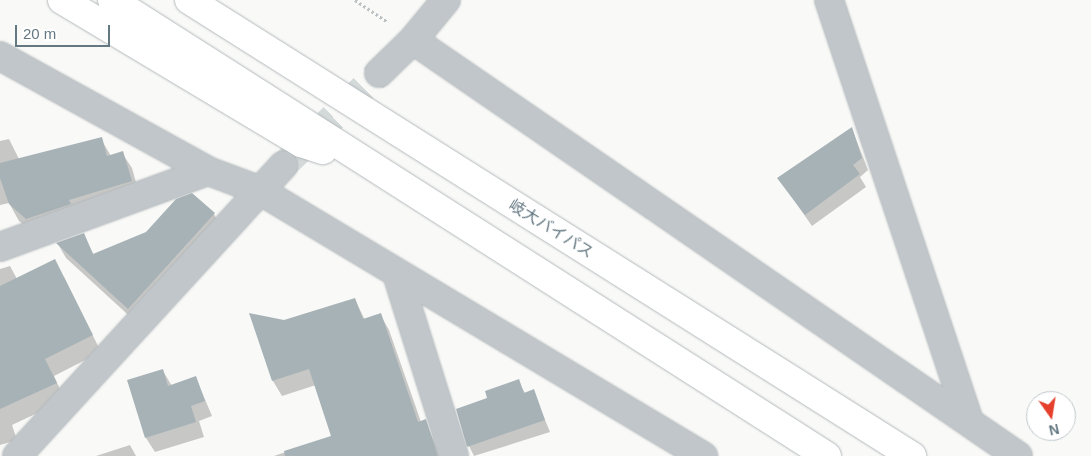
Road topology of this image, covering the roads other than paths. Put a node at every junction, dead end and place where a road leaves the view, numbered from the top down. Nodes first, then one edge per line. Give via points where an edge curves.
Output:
1 (62, 0) edge
2 (112, 0) edge
3 (189, 0) edge
4 (223, 0) edge
5 (446, 0) edge
6 (829, 0) edge
7 (413, 40) junction
8 (0, 56) edge
9 (296, 68) junction
10 (379, 73) tunnel mouth
11 (283, 166) tunnel mouth
12 (371, 167) junction
13 (208, 171) junction
14 (259, 190) junction
15 (0, 247) edge
16 (397, 274) junction
17 (969, 421) junction
18 (17, 456) edge
19 (454, 456) edge
20 (703, 456) edge
21 (827, 456) edge
22 (912, 456) edge
23 (1018, 456) edge

1 - 12 highway via 301,143
2 - 12 highway
3 - 9 highway, 岐大バイパス
4 - 9 highway via 288,42
5 - 7 street
6 - 17 street
7 - 10 street
7 - 17 street
8 - 13 street
9 - 22 highway, 岐大バイパス
11 - 14 street
12 - 21 highway
13 - 14 street
13 - 15 street
14 - 16 street
14 - 18 street
16 - 19 street
16 - 20 street
17 - 23 street

